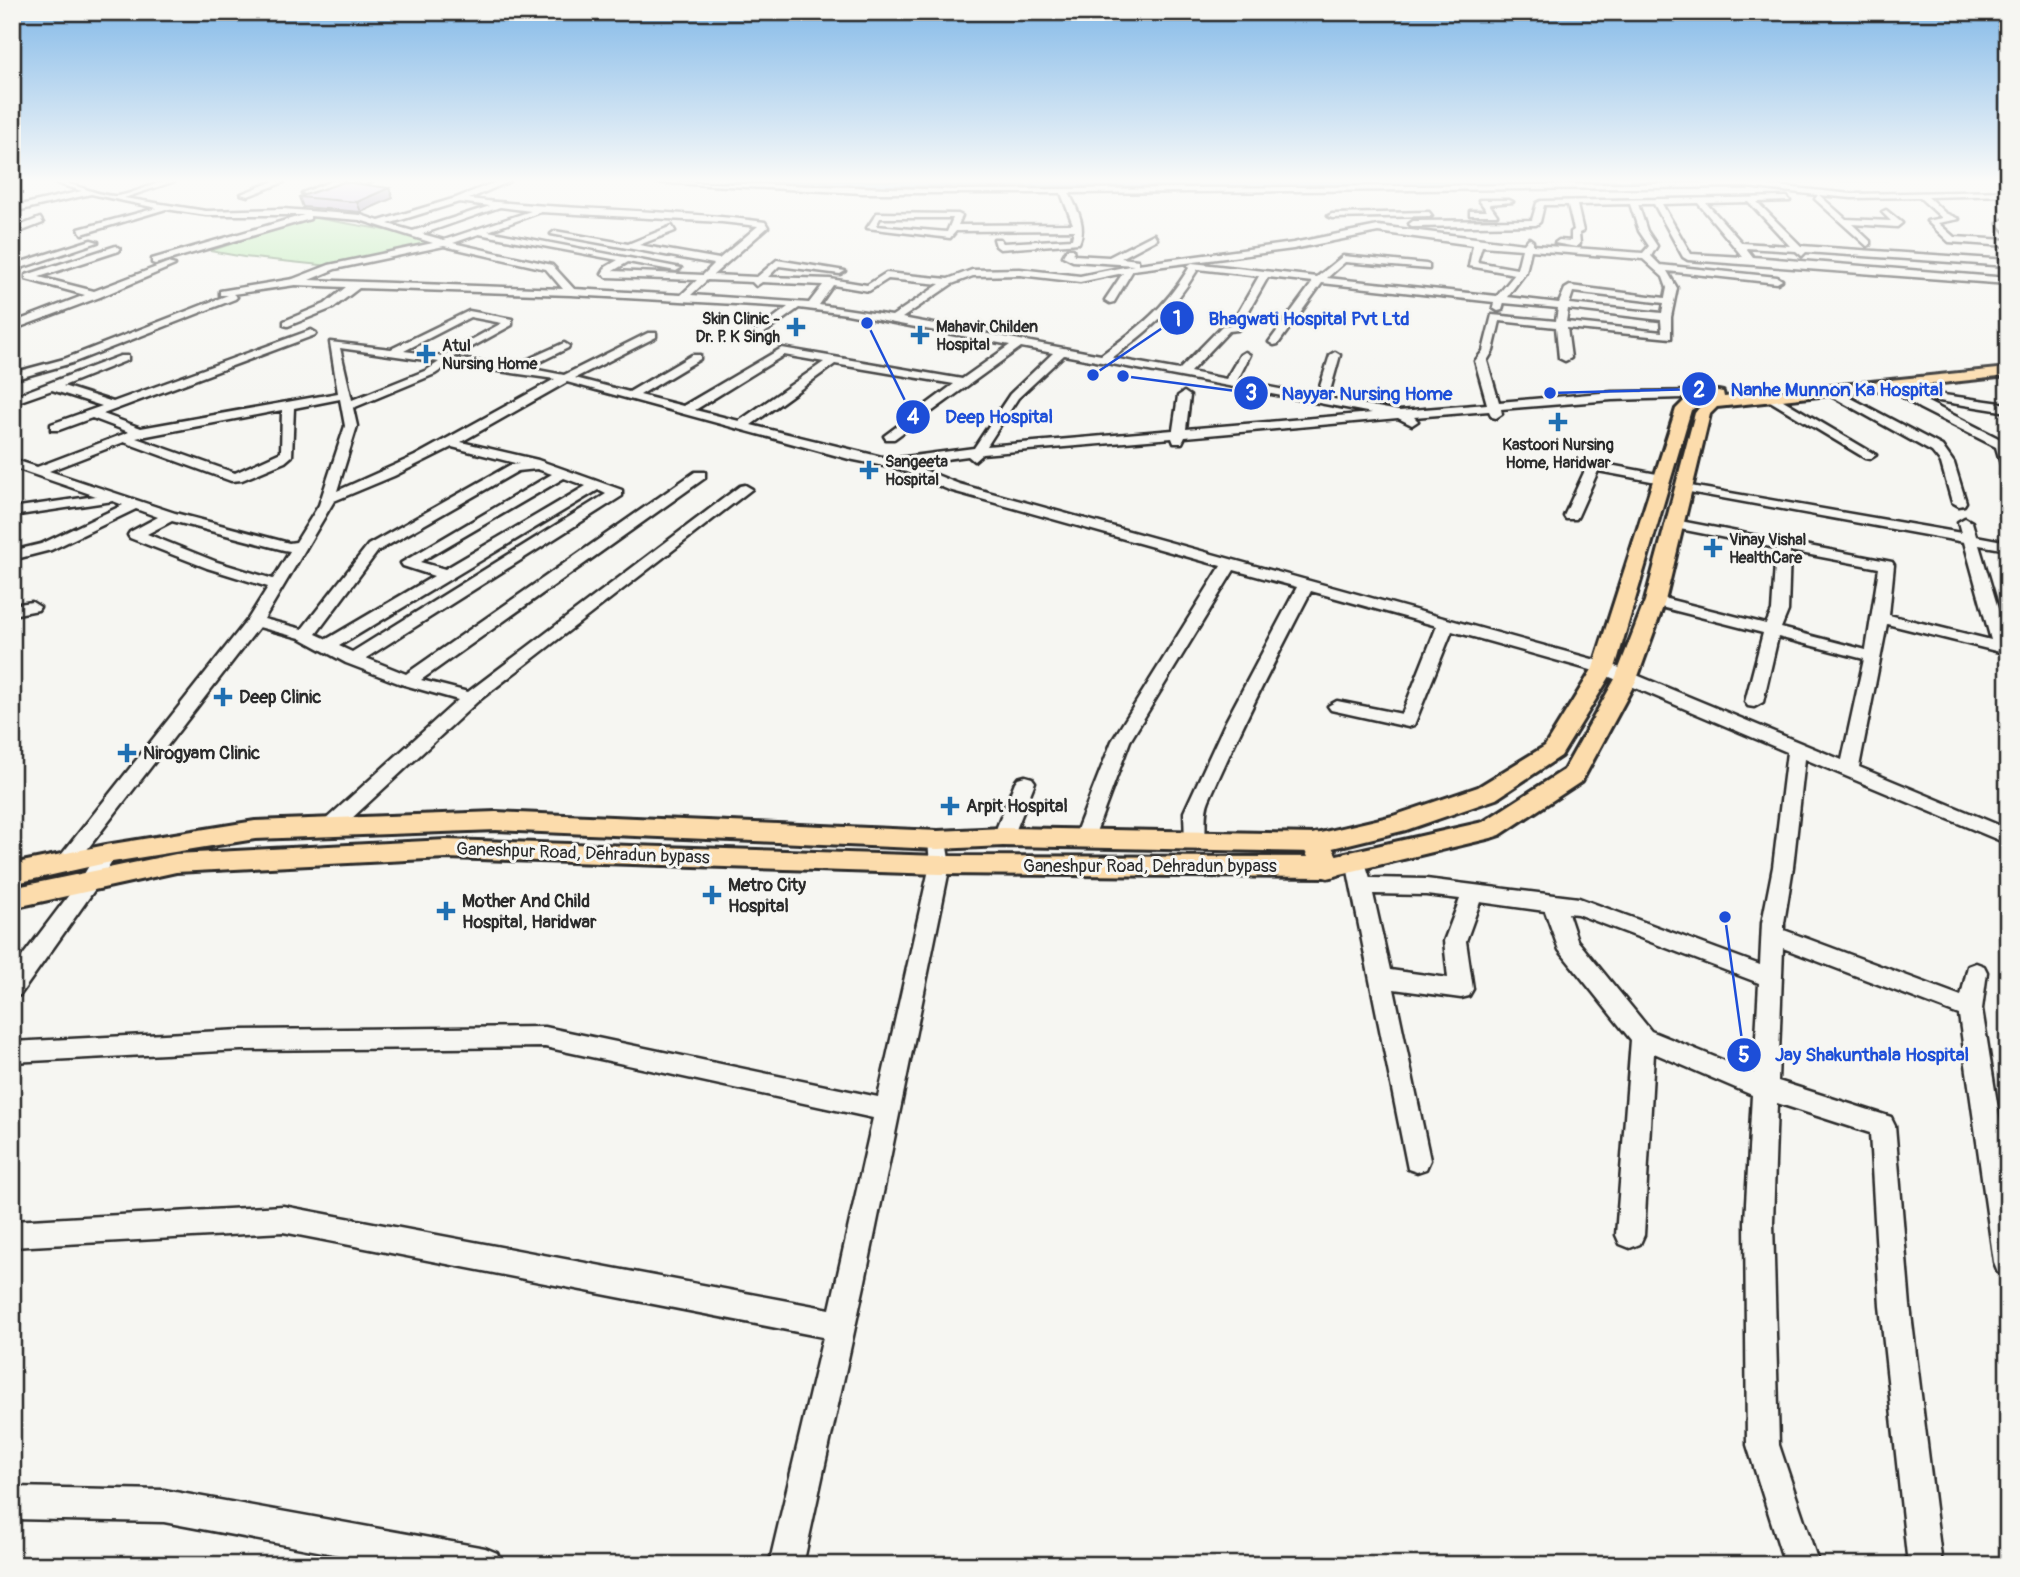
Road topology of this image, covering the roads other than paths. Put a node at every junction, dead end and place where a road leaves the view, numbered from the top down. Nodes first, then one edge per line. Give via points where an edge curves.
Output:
1 (54, 255) edge
2 (99, 255) edge
3 (176, 255) edge
4 (390, 255) edge
5 (495, 255) edge
6 (546, 255) edge
7 (597, 255) edge
8 (678, 255) edge
9 (730, 255) edge
10 (1069, 255) edge
11 (1121, 255) edge
12 (1224, 255) edge
13 (1270, 255) edge
14 (1475, 255) edge
15 (1525, 255) edge
16 (1580, 255) edge
17 (1634, 255) edge
18 (1687, 255) edge
19 (1746, 255) edge
20 (1803, 255) edge
21 (1882, 255) edge
22 (1646, 256) joint
23 (625, 260) junction
24 (1111, 260) junction
25 (1750, 260) junction
26 (154, 261) dead end
27 (1581, 261) dead end
28 (527, 262) junction
29 (721, 262) junction
30 (1381, 262) junction
31 (1158, 263) junction
32 (2008, 263) edge
33 (1811, 264) junction
34 (170, 265) dead end
35 (1195, 266) junction
36 (1426, 267) dead end
37 (1657, 267) junction
38 (12, 268) edge
39 (1274, 268) junction
40 (1129, 270) junction
41 (845, 271) dead end
42 (1521, 272) junction
43 (1822, 274) dead end
44 (872, 275) dead end
45 (706, 276) junction
46 (886, 276) junction
47 (759, 279) junction
48 (1320, 279) junction
49 (1777, 280) dead end
50 (2008, 281) edge
51 (295, 282) junction
52 (830, 282) junction
53 (949, 282) junction
54 (359, 285) junction
55 (1367, 285) junction
56 (571, 292) junction
57 (97, 295) junction
58 (683, 298) junction
59 (1500, 299) junction
60 (1110, 300) dead end
61 (742, 301) junction
62 (1669, 301) junction
63 (797, 305) junction
64 (1562, 305) junction
65 (812, 307) junction
66 (1496, 317) junction
67 (1666, 317) junction
68 (893, 320) junction
69 (288, 323) dead end
70 (1560, 325) junction
71 (12, 327) edge
72 (311, 334) dead end
73 (652, 335) dead end
74 (752, 340) dead end
75 (1274, 342) dead end
76 (1019, 343) junction
77 (564, 346) dead end
78 (1062, 351) junction
79 (393, 352) junction
80 (1245, 355) dead end
81 (1335, 355) dead end
82 (696, 357) dead end
83 (124, 358) dead end
84 (1565, 358) dead end
85 (1103, 359) junction
86 (445, 360) junction
87 (833, 360) junction
88 (2008, 365) edge
89 (514, 370) junction
90 (2008, 372) edge
91 (1182, 374) junction
92 (12, 377) edge
93 (565, 379) junction
94 (961, 382) junction
95 (1230, 383) junction
96 (52, 386) junction
97 (1896, 388) junction
98 (1828, 390) junction
99 (630, 396) junction
100 (1184, 396) dead end
101 (1769, 396) junction
102 (1713, 399) junction
103 (346, 400) junction
104 (1322, 400) junction
105 (12, 401) edge
106 (1691, 402) junction
107 (115, 406) junction
108 (288, 407) junction
109 (2008, 408) edge
110 (684, 411) junction
111 (1495, 411) junction
112 (93, 414) junction
113 (1406, 418) junction
114 (741, 426) junction
115 (55, 427) dead end
116 (140, 432) junction
117 (890, 436) dead end
118 (1178, 437) junction
119 (125, 438) junction
120 (451, 443) junction
121 (975, 454) junction
122 (1870, 455) dead end
123 (12, 463) edge
124 (897, 464) junction
125 (2008, 464) edge
126 (537, 465) junction
127 (40, 471) junction
128 (559, 471) junction
129 (700, 475) dead end
130 (12, 476) edge
131 (1662, 479) junction
132 (596, 486) junction
133 (1684, 487) junction
134 (745, 489) dead end
135 (115, 497) junction
136 (328, 499) junction
137 (1959, 502) dead end
138 (136, 504) junction
139 (12, 512) edge
140 (170, 516) junction
141 (1572, 516) dead end
142 (1965, 522) dead end
143 (1675, 524) junction
144 (1970, 539) junction
145 (1783, 544) junction
146 (301, 546) junction
147 (2008, 547) edge
148 (12, 556) edge
149 (1230, 564) junction
150 (447, 575) junction
151 (277, 585) junction
152 (1306, 585) junction
153 (1655, 601) junction
154 (32, 607) dead end
155 (12, 610) edge
156 (1883, 618) junction
157 (255, 621) junction
158 (1447, 624) junction
159 (1772, 630) junction
160 (306, 635) junction
161 (327, 646) junction
162 (2004, 648) edge
163 (1872, 656) junction
164 (352, 659) junction
165 (1615, 673) junction
166 (411, 679) junction
167 (471, 698) junction
168 (1754, 702) dead end
169 (1337, 706) dead end
170 (1797, 748) junction
171 (1849, 770) junction
172 (1025, 782) dead end
173 (330, 827) junction
174 (1003, 837) junction
175 (2008, 837) edge
176 (1083, 839) junction
177 (1195, 842) junction
178 (939, 852) junction
179 (106, 854) junction
180 (65, 864) junction
181 (1341, 864) junction
182 (12, 874) edge
183 (88, 884) junction
184 (1473, 893) junction
185 (12, 898) edge
186 (1555, 904) junction
187 (1772, 935) junction
188 (1976, 972) dead end
189 (1381, 978) junction
190 (1770, 978) junction
191 (12, 988) edge
192 (1970, 1009) junction
193 (1643, 1038) junction
194 (12, 1052) edge
195 (1765, 1088) junction
196 (888, 1110) junction
197 (1417, 1160) dead end
198 (12, 1234) edge
199 (1630, 1235) dead end
200 (2008, 1262) edge
201 (841, 1326) junction
202 (12, 1503) edge
203 (485, 1565) edge
204 (786, 1565) edge
205 (1802, 1565) edge
206 (1925, 1565) edge

1 - 38 street
2 - 57 street via 29,277
3 - 26 street
4 - 51 street via 332,267
5 - 28 street
6 - 28 street
7 - 23 street
8 - 29 street
9 - 29 street
10 - 24 street
11 - 24 street
12 - 31 street
13 - 39 street
14 - 42 street via 1472,264
15 - 42 street
16 - 27 street
17 - 22 street
18 - 25 street
19 - 25 street
20 - 33 street
21 - 32 street
22 - 37 street
23 - 45 street
23 - 45 street via 607,274
24 - 31 street
25 - 33 street
28 - 56 street via 549,267
29 - 45 street
30 - 36 street
30 - 48 street via 1343,259
30 - 55 street
31 - 35 street
31 - 40 street
33 - 43 street
33 - 50 street
34 - 57 street
35 - 39 street
35 - 85 street via 1151,324
37 - 49 street
37 - 62 street via 1672,288
39 - 48 street
39 - 91 street via 1234,328 1226,328
40 - 53 street via 1080,279 1027,272 972,273
40 - 60 street
41 - 47 street via 776,264
42 - 59 street
44 - 46 street
45 - 47 street
45 - 58 street
46 - 52 street via 869,288
46 - 53 street
47 - 52 street
47 - 61 street
48 - 55 street
48 - 75 street
51 - 54 street
51 - 92 street via 228,295 68,360
52 - 65 street
53 - 68 street
54 - 56 street
54 - 69 street via 329,306
55 - 59 street
56 - 58 street
57 - 71 street
58 - 61 street
59 - 64 street
59 - 66 street
61 - 63 street
62 - 64 street via 1570,289
62 - 67 street
63 - 65 street
63 - 74 street
64 - 67 street
64 - 70 street
65 - 68 street
66 - 70 street
66 - 111 street via 1482,361
67 - 70 street via 1667,336
68 - 76 street
70 - 84 street
72 - 107 street
73 - 93 street
76 - 78 street
76 - 94 street
77 - 89 street
78 - 85 street
78 - 121 street via 1014,396
79 - 86 street
79 - 86 street via 469,314 508,321
79 - 103 street via 334,344
80 - 95 street
81 - 104 street
82 - 99 street
83 - 96 street
85 - 91 street
86 - 89 street
86 - 103 street via 431,372
87 - 94 street
87 - 110 street via 782,351
87 - 114 street
88 - 102 main road
89 - 93 street
90 - 97 main road
91 - 95 street
93 - 99 street
93 - 120 street
94 - 117 street
95 - 104 street
96 - 105 street
96 - 107 street
97 - 98 main road
97 - 109 street
97 - 125 street via 2002,445
98 - 101 main road
98 - 137 street via 1937,449 1947,463
99 - 110 street
100 - 118 street
101 - 102 main road
101 - 122 street
102 - 106 main road
102 - 111 street via 1620,397
102 - 133 main road, Ganeshpur Road, Dehradun bypass via 1703,413
103 - 108 street
103 - 136 street via 351,426
104 - 113 street
106 - 111 street
106 - 131 main road via 1684,409
107 - 112 street
108 - 116 street
108 - 119 street via 287,453 237,477
110 - 114 street
111 - 113 street
112 - 115 street
112 - 116 street
113 - 118 street
114 - 124 street
116 - 119 street
118 - 121 street
119 - 127 street
120 - 126 street
120 - 136 street
121 - 124 street
123 - 127 street
124 - 149 street via 954,487
126 - 128 street
126 - 160 street via 515,468 373,548
127 - 130 street
127 - 135 street
128 - 132 street
128 - 150 street via 559,476 408,563
129 - 166 street
131 - 141 street via 1594,466
131 - 165 main road
132 - 150 street
132 - 164 street via 617,493
133 - 143 main road, Ganeshpur Road, Dehradun bypass
133 - 144 street
134 - 167 street
135 - 138 street
135 - 139 street
136 - 146 street
138 - 140 street
138 - 148 street via 46,547
140 - 146 street via 289,547
140 - 151 street via 135,536
142 - 144 street
143 - 145 street
143 - 153 main road, Ganeshpur Road, Dehradun bypass
144 - 147 street
144 - 162 street
145 - 156 street via 1888,565
145 - 159 street via 1780,611
146 - 151 street
149 - 152 street
149 - 176 street via 1121,741
150 - 161 street
151 - 157 street
152 - 158 street
152 - 177 street via 1234,723 1194,812
153 - 159 street
153 - 165 main road, Ganeshpur Road, Dehradun bypass
154 - 155 street
156 - 162 street
156 - 163 street
157 - 160 street
157 - 180 street
158 - 165 street
158 - 169 street via 1408,721
159 - 163 street
159 - 168 street
160 - 161 street
161 - 164 street
163 - 171 street
164 - 166 street
165 - 170 street
165 - 181 main road via 1553,751 1487,793 1397,824
165 - 181 main road, Ganeshpur Road, Dehradun bypass via 1573,775 1491,829
166 - 167 street
167 - 173 street
170 - 171 street
170 - 187 street
171 - 175 street
172 - 174 street
173 - 178 main road via 496,821
173 - 179 main road via 255,830
174 - 176 main road
174 - 178 main road
176 - 177 main road
177 - 181 main road
178 - 181 main road, Ganeshpur Road, Dehradun bypass
178 - 183 main road, Ganeshpur Road, Dehradun bypass via 446,849 176,863
178 - 196 street
179 - 180 main road
179 - 183 street
180 - 182 main road
181 - 184 street via 1426,887
181 - 189 street
183 - 185 main road, Ganeshpur Road, Dehradun bypass
183 - 191 street
184 - 186 street
184 - 189 street via 1455,941 1461,989
186 - 190 street via 1579,906
186 - 193 street via 1567,944
187 - 190 street
187 - 192 street
188 - 192 street
189 - 197 street
190 - 195 street
192 - 200 street
193 - 195 street
193 - 199 street
194 - 196 street via 240,1040 545,1037
195 - 205 street via 1759,1222 1763,1445
195 - 206 street via 1882,1125 1895,1306
196 - 201 street
198 - 201 street via 283,1219
201 - 204 street
202 - 203 street via 164,1506

